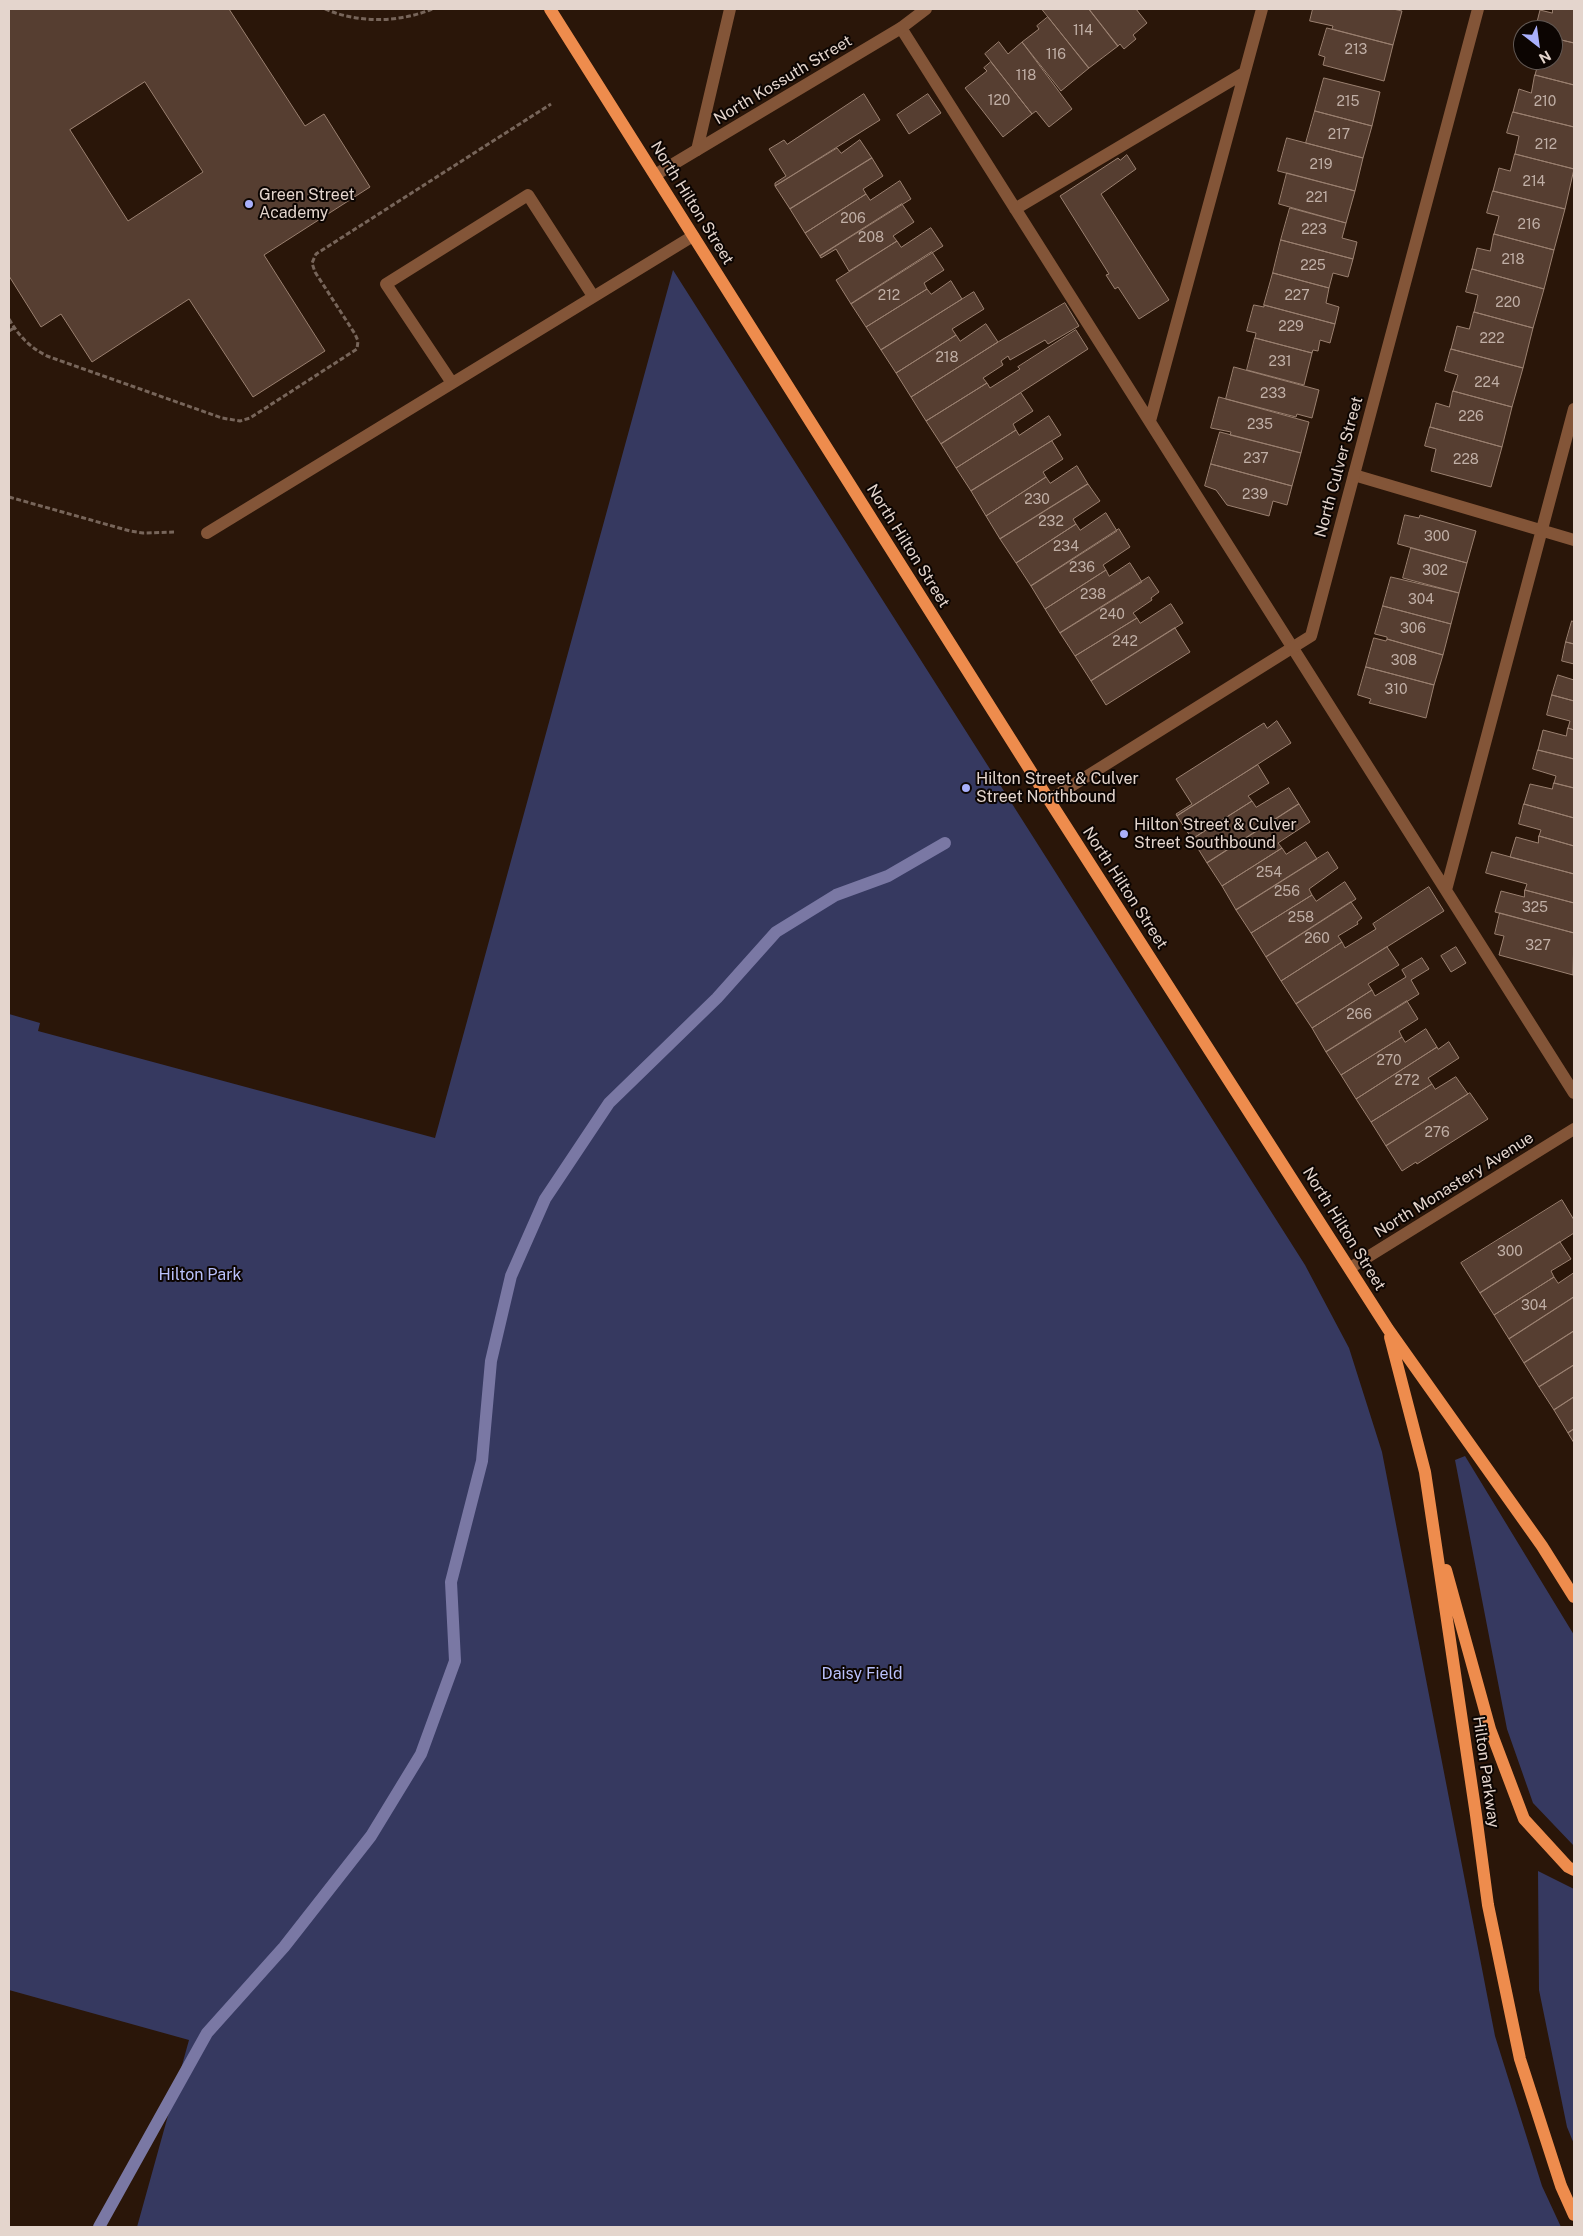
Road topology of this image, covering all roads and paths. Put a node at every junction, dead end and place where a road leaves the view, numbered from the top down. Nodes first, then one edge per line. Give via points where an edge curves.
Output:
1 (325, 9) edge
2 (432, 9) edge
3 (550, 9) edge
4 (730, 9) edge
5 (926, 9) edge
6 (1262, 9) edge
7 (1478, 9) edge
8 (901, 28) junction
9 (1244, 73) junction
10 (551, 104) dead end
11 (697, 150) junction
12 (655, 175) junction
13 (1015, 209) junction
14 (693, 236) junction
15 (593, 296) junction
16 (9, 319) edge
17 (14, 328) junction
18 (9, 331) edge
19 (452, 383) junction
20 (1574, 409) edge
21 (1150, 421) junction
22 (1354, 475) junction
23 (9, 496) edge
24 (1542, 530) junction
25 (174, 532) dead end
26 (207, 533) dead end
27 (1574, 540) edge
28 (1293, 647) junction
29 (1049, 800) junction
30 (1446, 890) junction
31 (1574, 1093) edge
32 (1574, 1129) edge
33 (1350, 1268) junction
34 (1388, 1329) junction
35 (1431, 1514) junction
36 (1574, 1598) edge
37 (1574, 1870) edge
38 (1574, 2215) edge

1 - 2 path via 374,19 418,15
3 - 12 main road, North Hilton Street
4 - 11 street
5 - 8 street, North Kossuth Street
6 - 9 street
7 - 22 street, North Culver Street
8 - 11 street, North Kossuth Street
8 - 13 street
9 - 13 street
9 - 21 street
10 - 17 path via 316,254 312,263 314,272 355,334 357,349 250,418 240,421 222,418 47,356 22,339
11 - 12 street, North Kossuth Street
12 - 14 main road, North Hilton Street
13 - 21 street
14 - 15 street
14 - 29 main road, North Hilton Street
15 - 19 street
15 - 19 street via 528,194 386,284
16 - 17 path
17 - 18 path
19 - 26 street
20 - 24 street
21 - 28 street
22 - 24 street
22 - 28 street, North Culver Street via 1311,636
23 - 25 path via 130,531
24 - 27 street
24 - 30 street
28 - 29 street, North Culver Street
28 - 30 street
29 - 33 main road, North Hilton Street
30 - 31 street
32 - 33 street, North Monastery Avenue
33 - 34 main road, North Hilton Street
34 - 35 main road, Hilton Parkway via 1425,1472
34 - 36 main road, North Hilton Street via 1542,1546
35 - 37 main road via 1490,1729 1524,1819
35 - 38 main road, Hilton Parkway via 1488,1905 1520,2059 1561,2186

